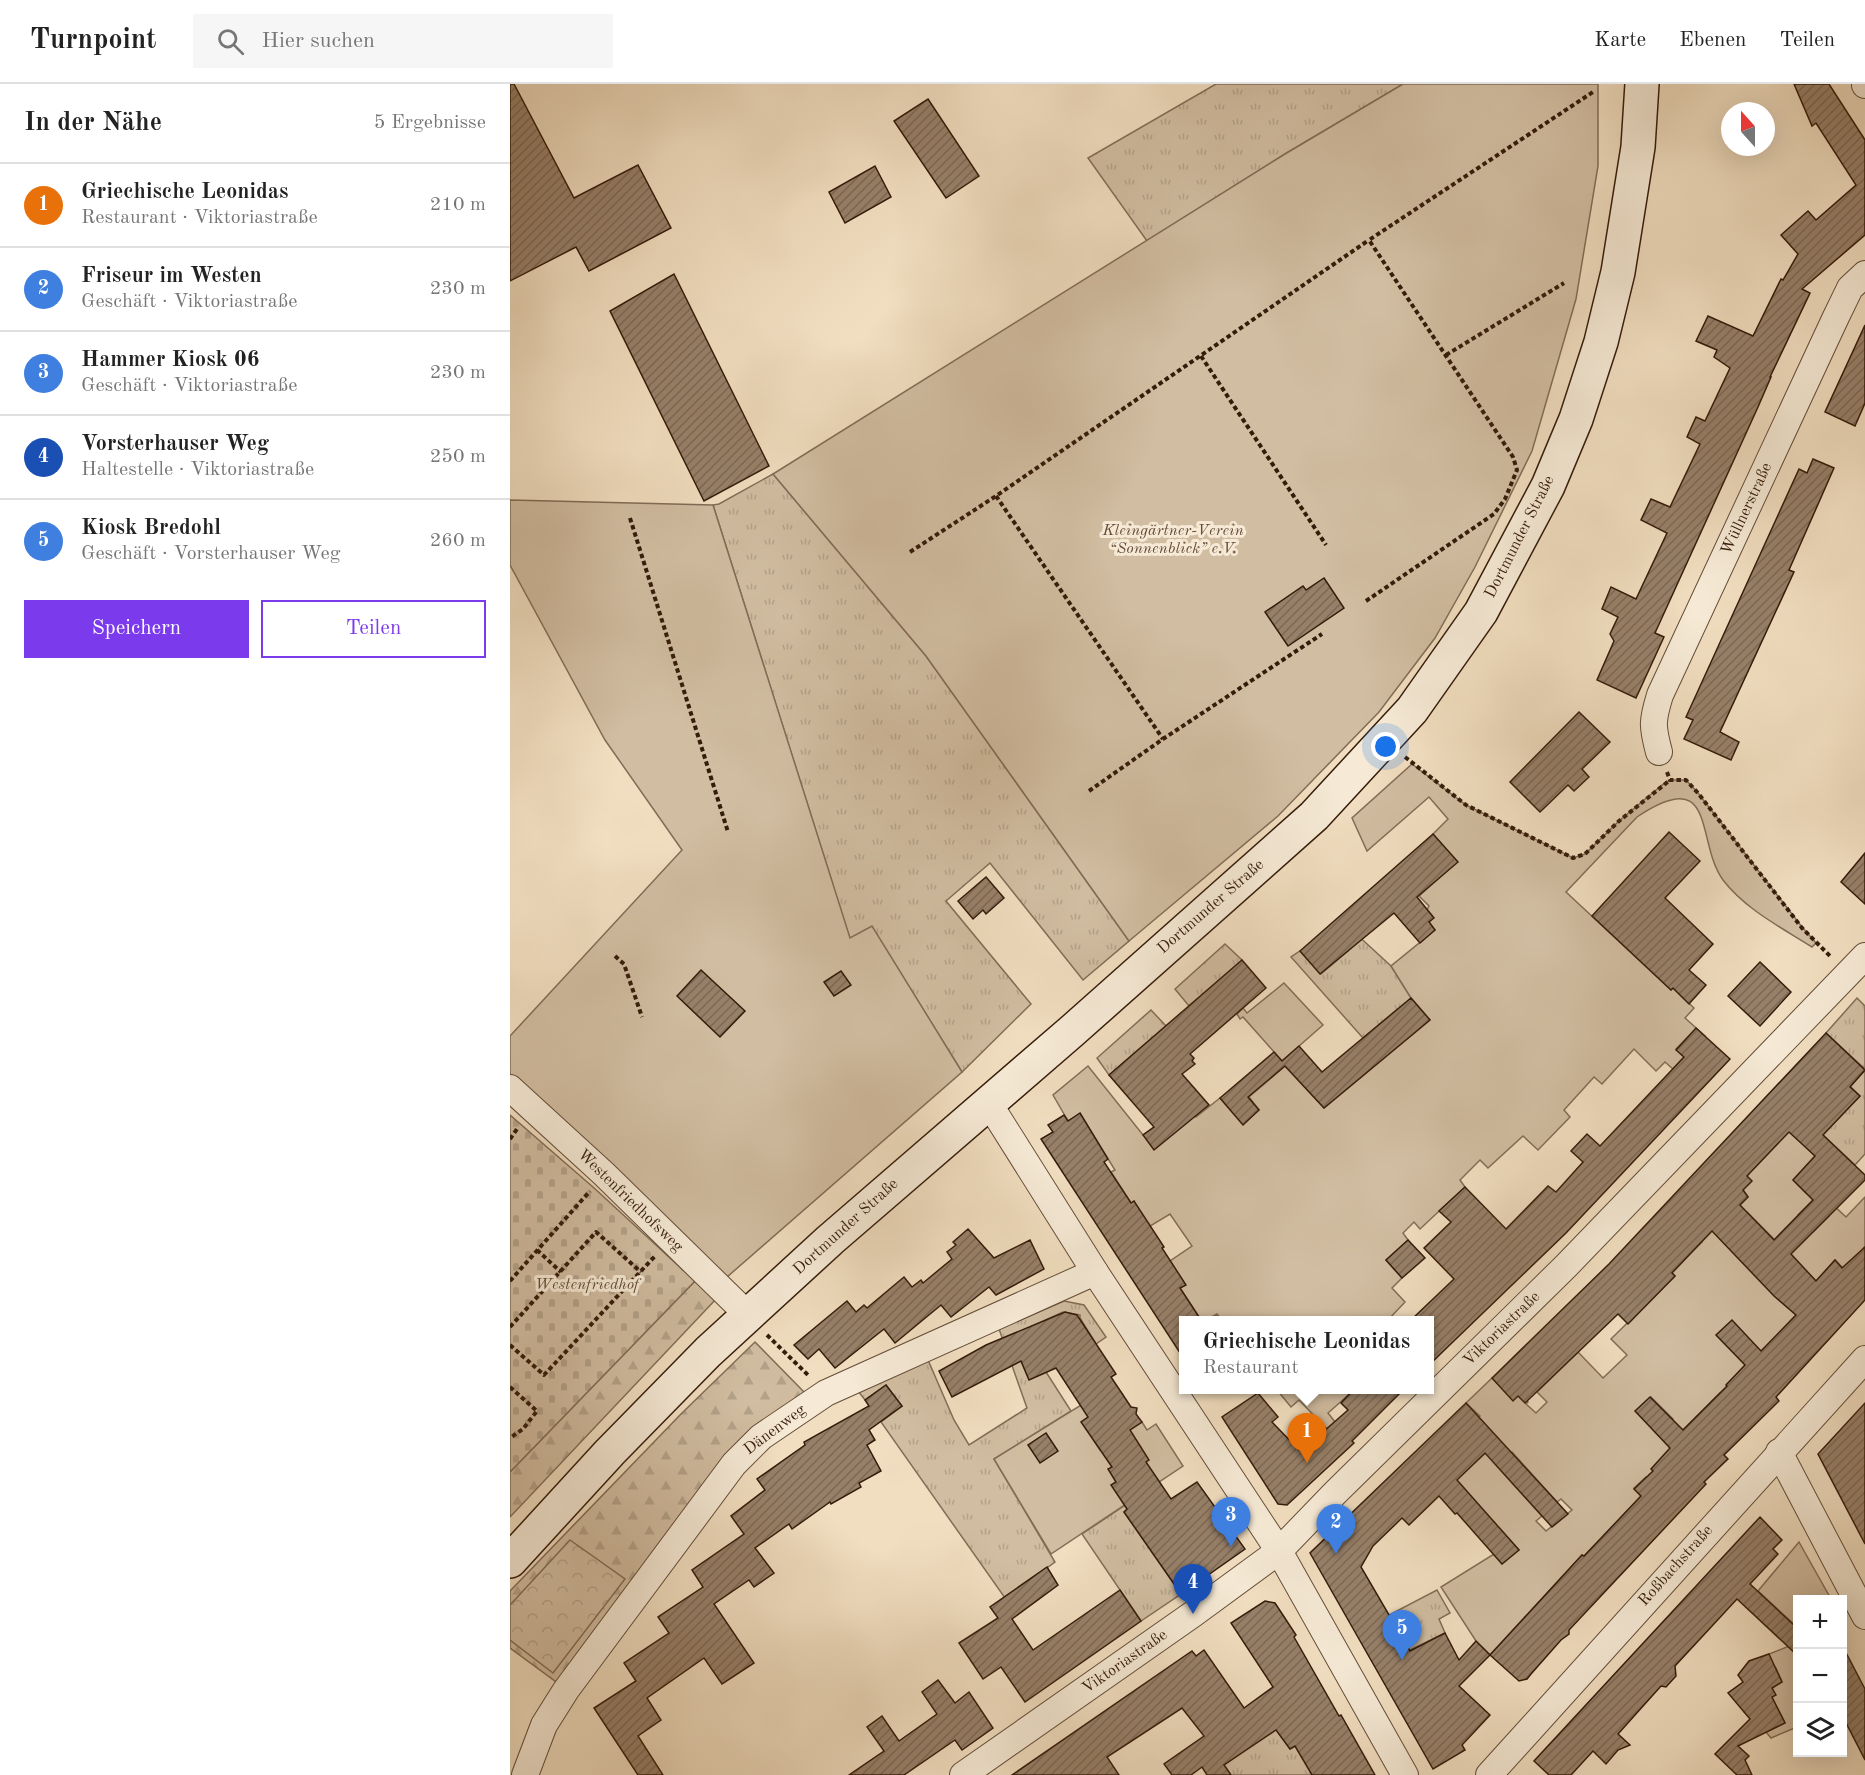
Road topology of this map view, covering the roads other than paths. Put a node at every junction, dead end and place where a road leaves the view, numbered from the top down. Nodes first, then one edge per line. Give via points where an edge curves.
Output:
1 (1642, 84) edge
2 (1865, 274) edge
3 (1659, 752) road end
4 (1865, 956) edge
5 (510, 1088) edge
6 (988, 1102) junction
7 (1095, 1272) junction
8 (748, 1316) junction
9 (1865, 1359) edge
10 (1779, 1452) junction
11 (1279, 1551) junction
12 (510, 1561) edge
13 (1865, 1616) edge
14 (525, 1775) edge
15 (963, 1775) edge
16 (1405, 1775) edge
17 (1489, 1775) edge

1 - 6 main road, Dortmunder Straße via 1638,147 1618,272 1601,342 1576,419 1548,486 1481,612 1412,710 1314,816
2 - 3 street, Wüllnerstraße via 1850,288 1840,308 1660,695 1653,728
4 - 11 street, Viktoriastraße via 1566,1266
5 - 8 street, Westenfriedhofsweg
6 - 7 street
6 - 8 main road, Dortmunder Straße
7 - 11 street
7 - 14 street, Dänenweg via 826,1393 761,1437 734,1464 566,1690 543,1725
8 - 12 main road, Dortmunder Straße via 657,1403
9 - 10 street, Roßbachstraße
10 - 13 street
10 - 17 street, Roßbachstraße
11 - 15 street, Viktoriastraße
11 - 16 street

